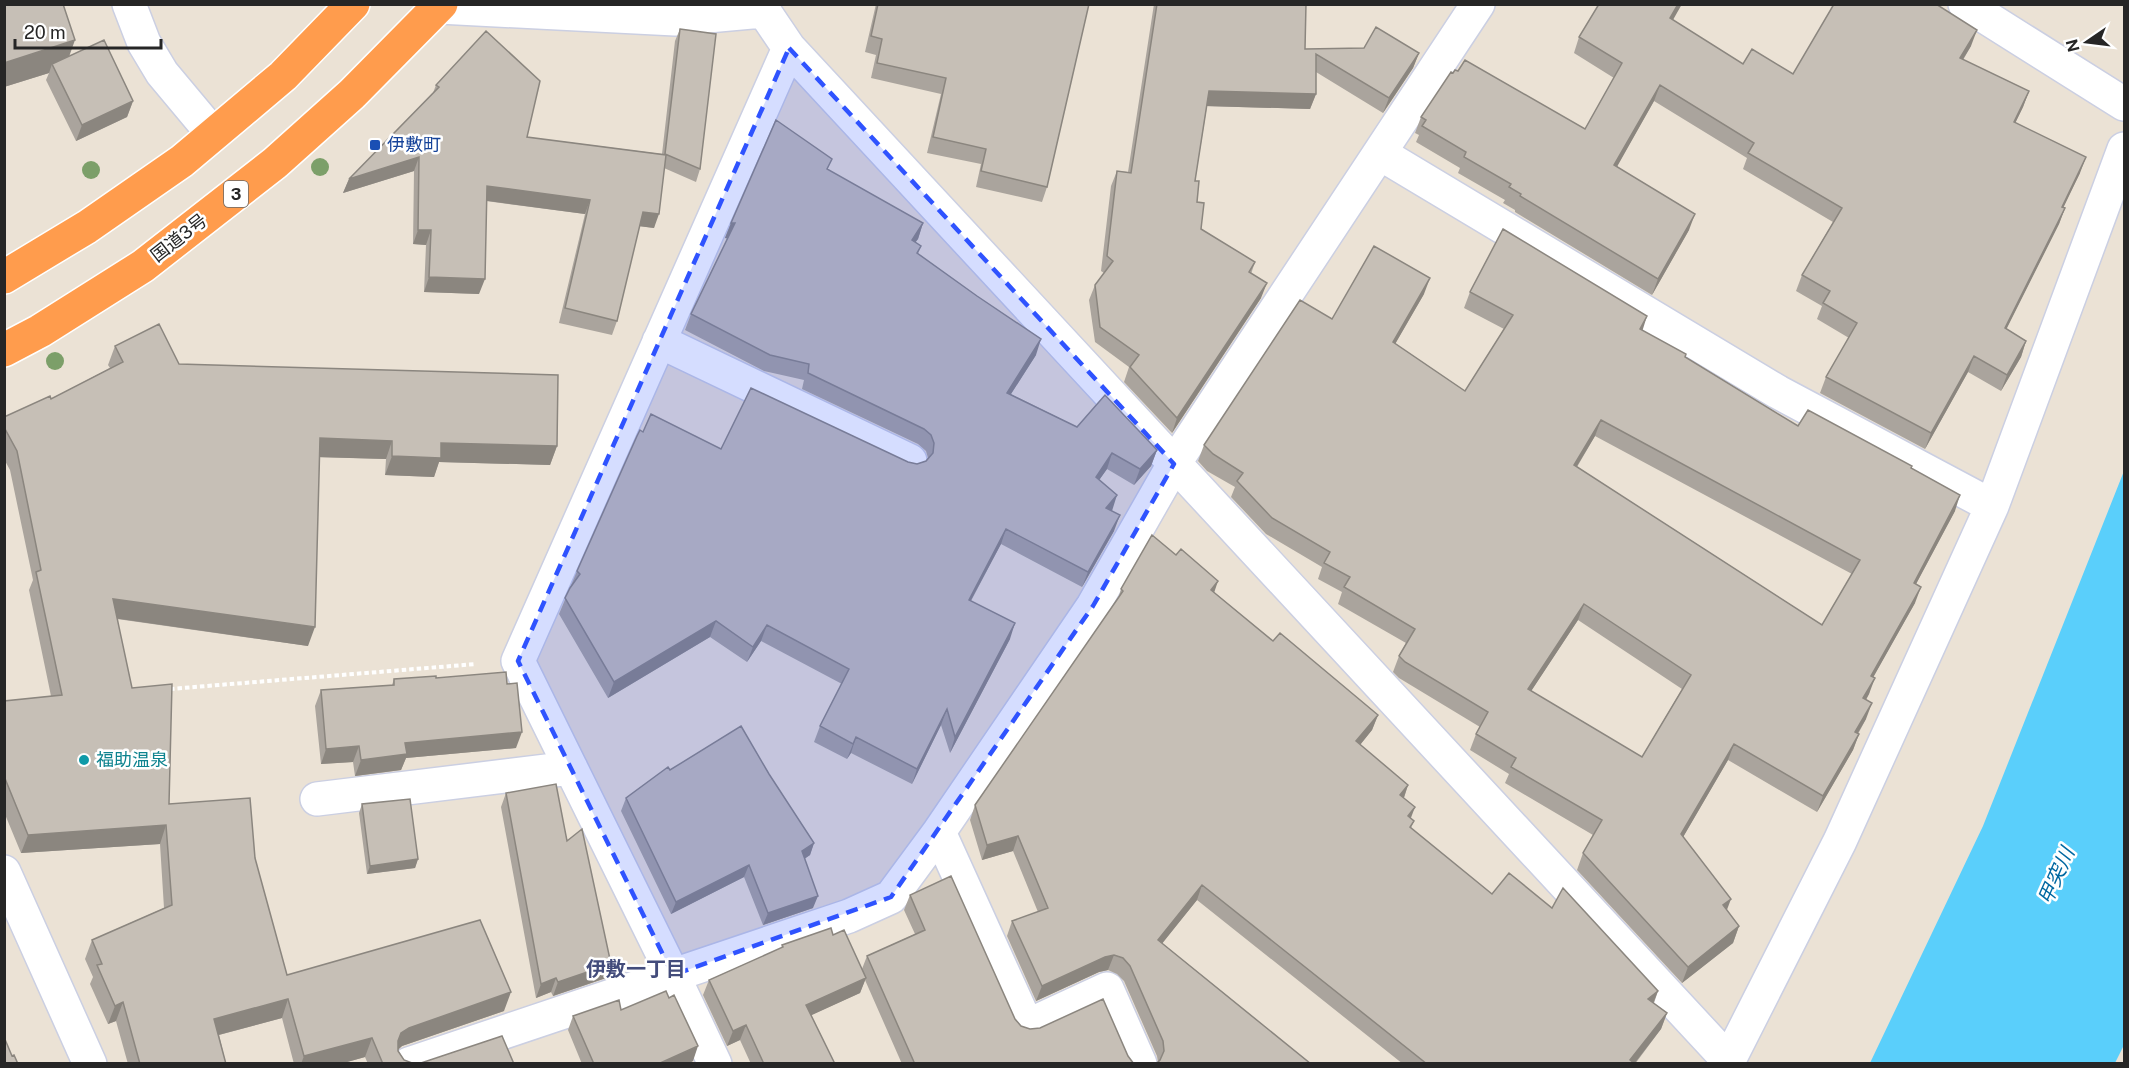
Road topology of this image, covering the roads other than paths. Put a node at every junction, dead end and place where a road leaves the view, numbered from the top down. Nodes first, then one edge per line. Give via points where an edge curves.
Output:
1 (129, 4) edge
2 (353, 4) edge
3 (1478, 4) edge
4 (1965, 4) edge
5 (440, 6) edge
6 (789, 48) junction
7 (2124, 104) edge
8 (213, 134) junction
9 (2124, 149) edge
10 (1381, 154) junction
11 (4, 277) edge
12 (659, 341) junction
13 (4, 350) edge
14 (910, 460) edge
15 (1174, 464) junction
16 (1992, 506) junction
17 (571, 768) junction
18 (317, 799) dead end
19 (939, 832) junction
20 (4, 872) edge
21 (673, 975) junction
22 (1728, 1062) edge
23 (90, 1064) edge
24 (408, 1064) edge
25 (715, 1064) edge
26 (1140, 1064) edge

1 - 8 street via 144,43 162,73
2 - 8 highway via 283,76
3 - 10 street
4 - 7 street
5 - 6 street via 675,19 764,10
5 - 13 highway, 国道3号 / 3 via 352,94 275,163 142,266
6 - 12 street
6 - 15 street
8 - 11 highway via 182,161 97,220
9 - 16 street
10 - 15 street
10 - 16 street via 1778,392
12 - 14 street
12 - 17 street via 518,661
15 - 19 street via 1093,606
15 - 22 street
16 - 22 street via 1840,841
17 - 18 street
17 - 21 street
19 - 21 street via 891,897
19 - 26 street via 1026,1026 1107,990
20 - 23 street
21 - 24 street
21 - 25 street

